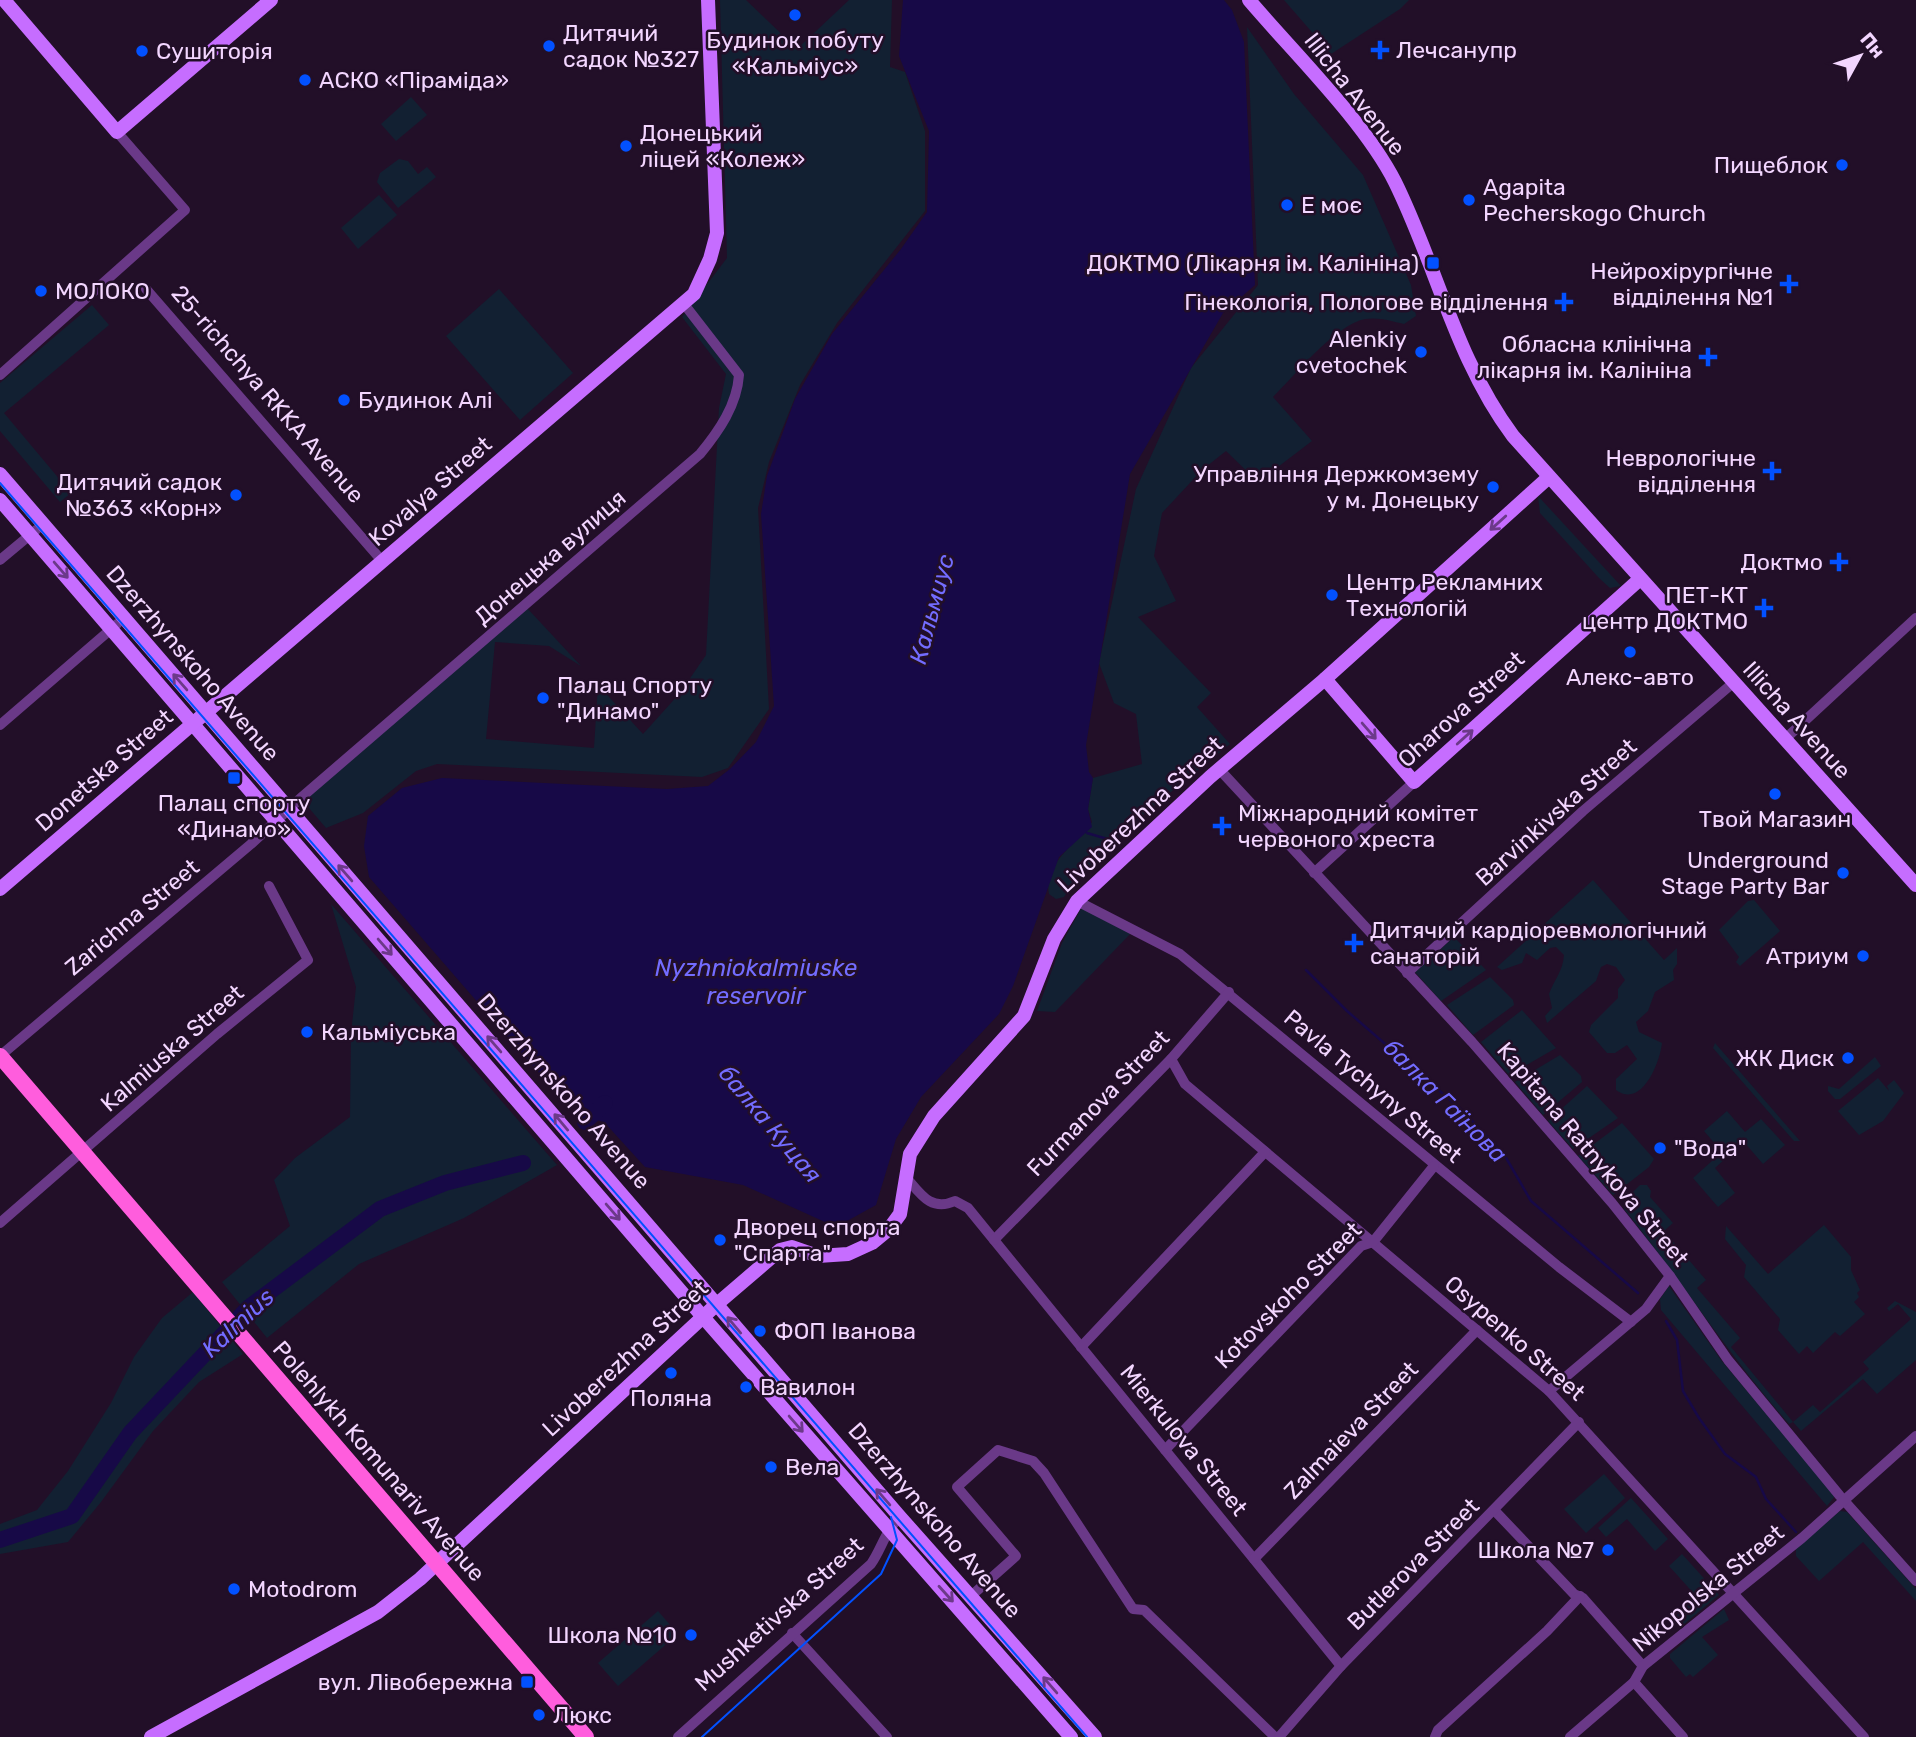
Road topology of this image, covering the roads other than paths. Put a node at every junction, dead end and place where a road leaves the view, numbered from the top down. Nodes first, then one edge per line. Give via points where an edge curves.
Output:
1 (4, 0) edge
2 (271, 0) edge
3 (708, 0) edge
4 (1249, 0) edge
5 (117, 131) junction
6 (146, 289) dead end
7 (684, 304) junction
8 (0, 375) edge
9 (0, 474) edge
10 (1549, 478) junction
11 (0, 500) edge
12 (43, 523) junction
13 (30, 535) junction
14 (0, 560) edge
15 (383, 562) junction
16 (1640, 579) junction
17 (124, 618) junction
18 (1916, 618) edge
19 (111, 629) junction
20 (1325, 679) junction
21 (1733, 682) junction
22 (206, 712) junction
23 (192, 724) junction
24 (0, 726) edge
25 (1784, 740) junction
26 (1219, 769) junction
27 (1414, 782) junction
28 (289, 808) junction
29 (276, 820) junction
30 (1314, 873) junction
31 (269, 886) dead end
32 (1916, 886) edge
33 (0, 889) edge
34 (1077, 901) junction
35 (1407, 973) junction
36 (1229, 992) junction
37 (0, 1056) edge
38 (1171, 1059) junction
39 (1265, 1152) junction
40 (83, 1153) junction
41 (1434, 1166) junction
42 (905, 1176) junction
43 (0, 1223) edge
44 (994, 1240) junction
45 (1373, 1242) junction
46 (1670, 1276) junction
47 (717, 1304) junction
48 (703, 1317) junction
49 (1631, 1322) junction
50 (1477, 1330) junction
51 (1081, 1347) junction
52 (1549, 1391) junction
53 (1579, 1422) junction
54 (1916, 1436) edge
55 (1165, 1450) junction
56 (1844, 1501) junction
57 (1495, 1511) junction
58 (900, 1517) junction
59 (887, 1529) junction
60 (1254, 1559) junction
61 (438, 1563) junction
62 (1916, 1581) edge
63 (1732, 1593) junction
64 (971, 1596) junction
65 (1580, 1596) junction
66 (792, 1633) junction
67 (1341, 1666) junction
68 (1643, 1666) junction
69 (1634, 1682) junction
70 (152, 1737) edge
71 (586, 1737) edge
72 (678, 1737) edge
73 (887, 1737) edge
74 (1071, 1737) edge
75 (1095, 1737) edge
76 (1277, 1737) edge
77 (1435, 1737) edge
78 (1570, 1737) edge
79 (1683, 1737) edge
80 (1864, 1737) edge

1 - 5 street
2 - 5 street
3 - 7 street, Kovalya Street via 717,233 701,281
4 - 10 street, Illicha Avenue via 1382,160 1417,230 1481,390
5 - 8 street via 185,210
6 - 15 street, 25-richchya RKKA Avenue
7 - 15 street, Kovalya Street
7 - 28 street, Донецька вулиця via 739,375 732,405 717,433 700,454 578,562
9 - 12 street, Dzerzhynskoho Avenue
10 - 16 street, Illicha Avenue
10 -> 20 street, Livoberezhna Street
11 - 13 street, Dzerzhynskoho Avenue
12 - 13 street
12 - 17 street, Dzerzhynskoho Avenue
13 - 14 street
13 -> 19 street, Dzerzhynskoho Avenue
15 - 22 street, Kovalya Street
16 - 21 street, Illicha Avenue
27 -> 16 street, Oharova Street
17 - 19 street
22 -> 17 street, Dzerzhynskoho Avenue
18 - 25 street
19 - 23 street, Dzerzhynskoho Avenue
19 - 24 street
20 - 26 street, Livoberezhna Street
20 -> 27 street
21 - 25 street, Illicha Avenue
21 - 35 street, Barvinkivska Street via 1583,811
22 - 23 street, Donetska Street
22 - 28 street, Dzerzhynskoho Avenue
23 - 29 street, Dzerzhynskoho Avenue
23 - 33 street, Donetska Street
25 - 32 street, Illicha Avenue
26 - 30 street, Kapitana Ratnykova Street
26 - 34 street, Livoberezhna Street
27 - 30 street, Oharova Street
28 - 29 street, Zarichna Street
47 -> 28 street, Dzerzhynskoho Avenue
29 - 37 street, Zarichna Street
29 -> 48 street, Dzerzhynskoho Avenue
30 - 35 street, Kapitana Ratnykova Street
31 - 40 street, Kalmiuska Street via 308,960
34 - 36 street, Pavla Tychyny Street via 1180,954
34 - 42 street, Livoberezhna Street via 1054,939 1024,1016 934,1116 910,1154
35 - 46 street, Kapitana Ratnykova Street via 1502,1077
36 - 38 street, Furmanova Street
36 - 41 street, Pavla Tychyny Street
37 - 40 main road, Polehlykh Komunariv Avenue
38 - 39 street, Osypenko Street via 1185,1084
38 - 44 street, Furmanova Street
39 - 45 street, Osypenko Street
39 - 51 street
40 - 43 street, Kalmiuska Street
40 - 61 main road, Polehlykh Komunariv Avenue
41 - 45 street, Kotovskoho Street
41 - 49 street, Pavla Tychyny Street
42 - 44 street, Mierkulova Street via 930,1204 960,1201
42 - 47 street, Livoberezhna Street via 897,1221 872,1243 833,1257 798,1248 780,1250
44 - 51 street, Mierkulova Street
45 - 50 street, Osypenko Street
45 - 55 street, Kotovskoho Street via 1361,1246
46 - 49 street
46 - 56 street, Kapitana Ratnykova Street via 1728,1360
47 - 48 street, Livoberezhna Street
58 -> 47 street, Dzerzhynskoho Avenue
48 -> 59 street, Dzerzhynskoho Avenue
48 - 61 street, Livoberezhna Street
49 - 52 street
50 - 52 street, Osypenko Street
50 - 60 street, Zalmaieva Street
51 - 55 street, Mierkulova Street
52 - 53 street, Osypenko Street
53 - 57 street, Butlerova Street
53 - 63 street, Osypenko Street
54 - 56 street, Nikopolska Street
55 - 60 street, Mierkulova Street
56 - 62 street, Kapitana Ratnykova Street
56 - 63 street, Nikopolska Street
57 - 65 street
57 - 67 street, Butlerova Street
58 - 59 street, Mushketivska Street
58 - 64 street, Dzerzhynskoho Avenue
59 - 66 street, Mushketivska Street via 871,1564
59 -> 74 street, Dzerzhynskoho Avenue
60 - 67 street, Mierkulova Street
61 - 70 street, Livoberezhna Street via 378,1612
61 - 71 main road, Polehlykh Komunariv Avenue
63 - 68 street, Nikopolska Street
63 - 80 street, Osypenko Street
75 -> 64 street, Dzerzhynskoho Avenue
64 - 76 street via 1016,1556 957,1487 998,1450 1032,1461 1133,1609 1144,1611
65 - 68 street
65 - 77 street
66 - 72 street, Mushketivska Street
66 - 73 street
67 - 76 street, Butlerova Street
68 - 69 street, Nikopolska Street
69 - 78 street, Nikopolska Street
69 - 79 street

